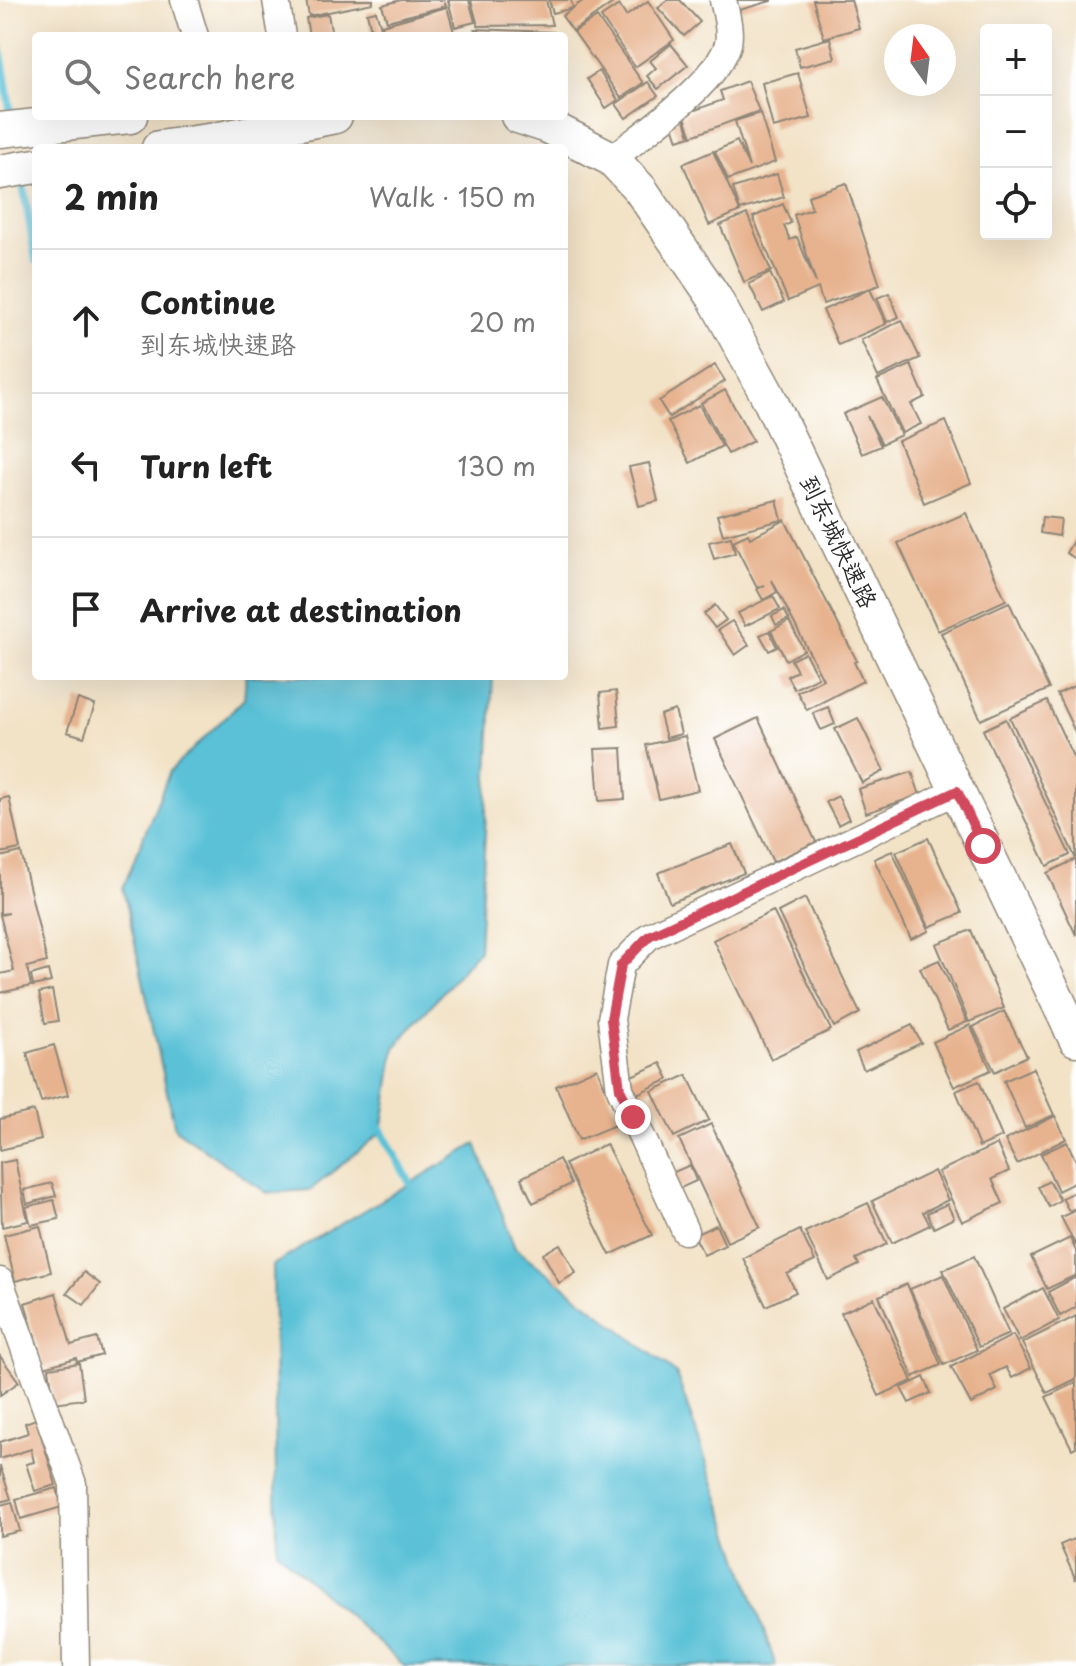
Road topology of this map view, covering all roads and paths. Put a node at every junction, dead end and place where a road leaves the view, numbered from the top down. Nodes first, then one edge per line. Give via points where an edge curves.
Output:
1 (184, 0) edge
2 (276, 0) edge
3 (723, 0) edge
4 (194, 32) edge
5 (281, 32) edge
6 (89, 120) edge
7 (313, 120) edge
8 (530, 120) edge
9 (0, 130) edge
10 (181, 144) edge
11 (612, 159) junction
12 (32, 167) edge
13 (0, 172) edge
14 (957, 791) junction
15 (1076, 1039) edge
16 (685, 1231) dead end
17 (0, 1281) edge
18 (76, 1666) edge

1 - 4 street
2 - 5 street
3 - 11 street via 728,44 708,78
6 - 9 main road
7 - 10 main road
8 - 11 main road, 到东城快速路
11 - 14 main road, 到东城快速路 via 640,189 714,297 752,366
12 - 13 main road
14 - 15 main road, 到东城快速路
14 - 16 street via 649,936 621,965 611,1019 620,1089
17 - 18 street via 73,1484

